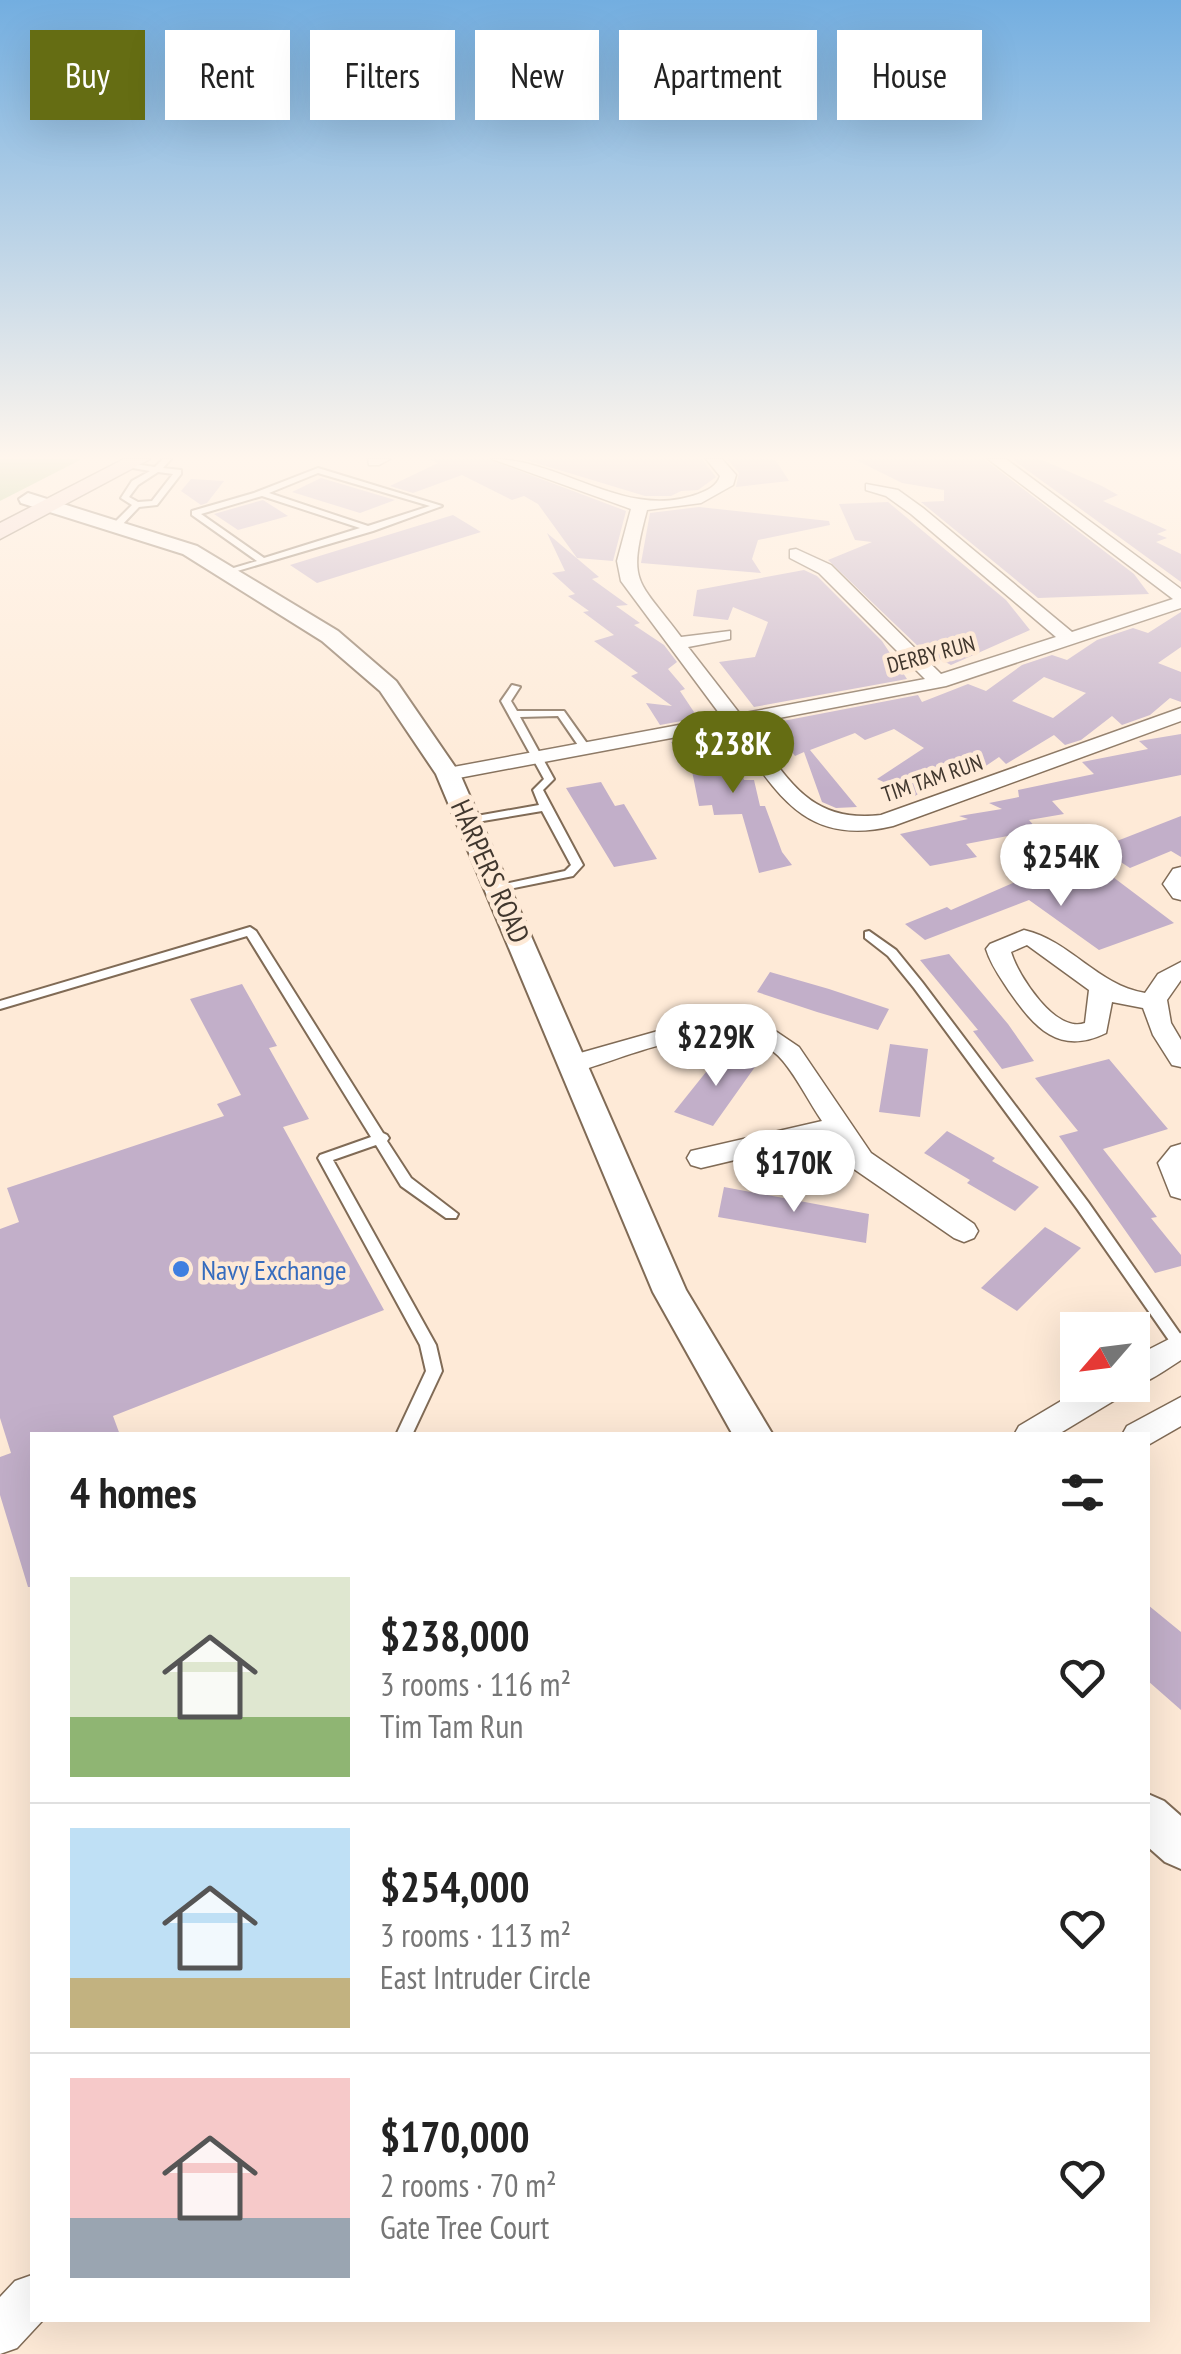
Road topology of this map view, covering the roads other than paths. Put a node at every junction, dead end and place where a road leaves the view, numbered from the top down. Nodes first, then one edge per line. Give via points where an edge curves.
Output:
1 (224, 569) edge
2 (241, 569) edge
3 (626, 569) edge
4 (825, 569) edge
5 (986, 569) edge
6 (1141, 569) edge
7 (230, 572) junction
8 (1181, 599) edge
9 (724, 635) dead end
10 (1070, 639) junction
11 (676, 643) junction
12 (939, 682) junction
13 (515, 688) dead end
14 (514, 714) junction
15 (1181, 714) edge
16 (736, 718) junction
17 (582, 744) junction
18 (535, 752) junction
19 (445, 768) junction
20 (546, 807) junction
21 (470, 820) junction
22 (840, 822) junction
23 (826, 846) dead end
24 (1181, 874) edge
25 (499, 888) junction
26 (1181, 893) edge
27 (869, 935) dead end
28 (1181, 969) edge
29 (1101, 988) junction
30 (1154, 1002) junction
31 (0, 1004) edge
32 (1181, 1059) edge
33 (575, 1063) junction
34 (836, 1127) junction
35 (382, 1138) junction
36 (1181, 1154) edge
37 (701, 1158) dead end
38 (1181, 1190) edge
39 (451, 1214) dead end
40 (964, 1231) dead end
41 (1180, 1345) edge
42 (1150, 1363) edge
43 (1085, 1402) edge
44 (1181, 1410) edge
45 (405, 1432) edge
46 (752, 1432) edge
47 (1035, 1432) edge
48 (1143, 1432) edge
49 (1150, 1819) edge
50 (1181, 1846) edge
51 (30, 2300) edge
52 (0, 2331) edge

1 - 7 street, HARPERS ROAD
2 - 7 lane
3 - 11 street, TIM TAM RUN
4 - 12 street
5 - 10 street
6 - 8 street
7 - 19 street, HARPERS ROAD via 360,660 388,686
8 - 10 street, DERBY RUN
9 - 11 street
10 - 12 street, DERBY RUN
11 - 16 street, TIM TAM RUN
12 - 16 street, DERBY RUN
13 - 14 lane via 506,701
14 - 17 lane via 561,713
14 - 18 lane
15 - 22 street, TIM TAM RUN via 885,821
16 - 17 street, DERBY RUN via 667,735
16 - 22 street, TIM TAM RUN via 794,800
17 - 18 street, DERBY RUN
18 - 19 street, DERBY RUN
18 - 20 lane via 549,779 538,790
19 - 21 street, HARPERS ROAD
20 - 21 lane
20 - 25 lane via 574,870
21 - 25 street, HARPERS ROAD
22 - 23 street
24 - 26 street via 1174,884
25 - 33 street, HARPERS ROAD
27 - 41 lane via 918,984
28 - 30 street via 1162,984
29 - 29 street via 1041,941 1024,937 998,949 1062,1033 1097,1028
29 - 30 street
30 - 32 street via 1160,1028
31 - 35 lane via 250,931
33 - 34 street via 704,1026 756,1030 790,1053
33 - 46 street, HARPERS ROAD via 670,1292
34 - 37 street
34 - 40 street via 862,1160
35 - 39 lane via 406,1182
35 - 45 lane via 325,1158 428,1344 434,1372
36 - 38 street via 1172,1162
41 - 42 street
43 - 47 street
44 - 48 street
49 - 50 street
51 - 52 street

